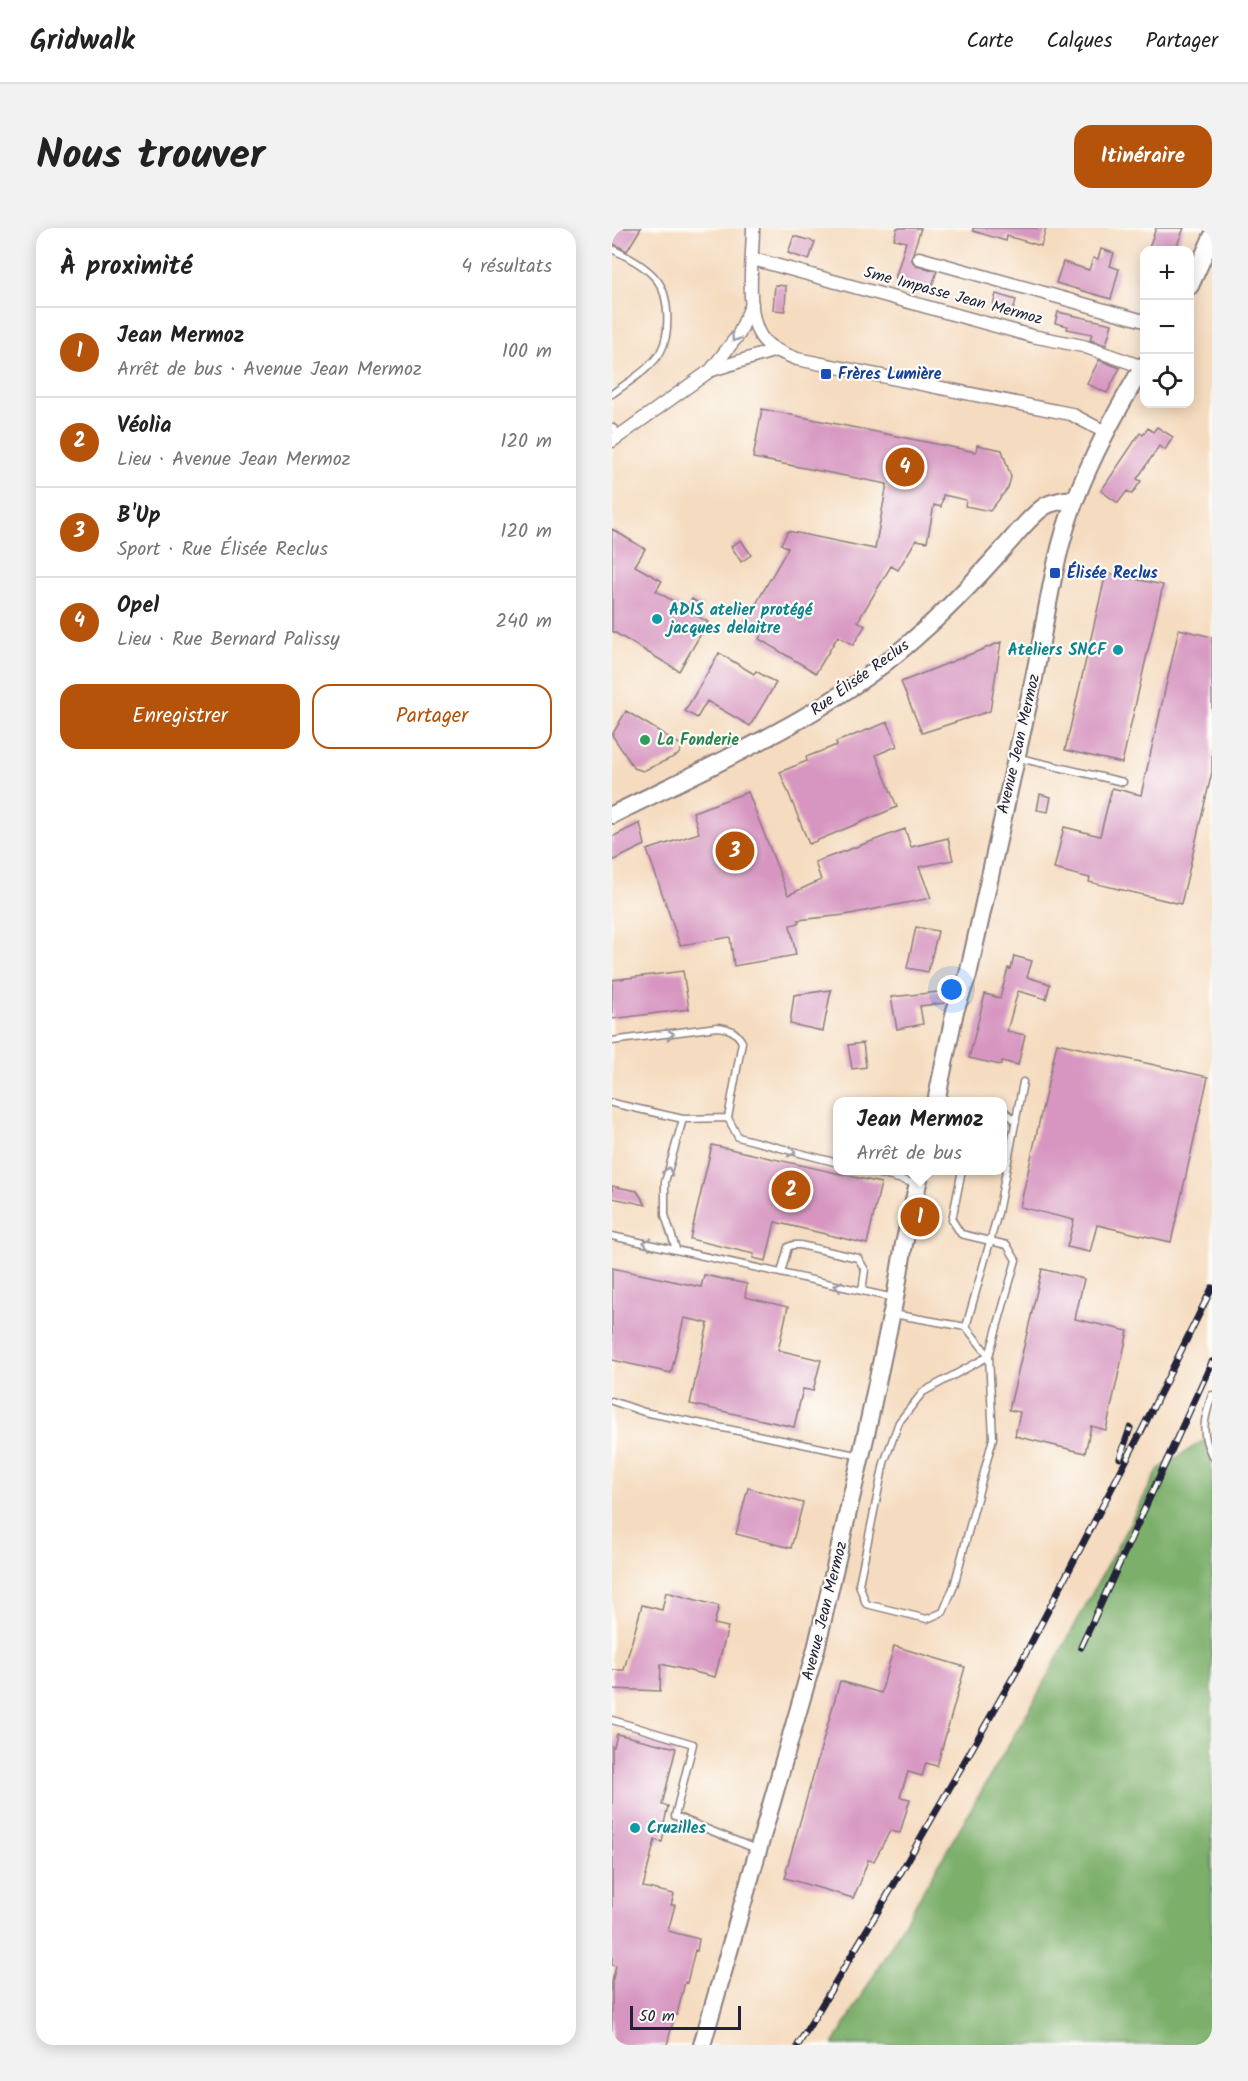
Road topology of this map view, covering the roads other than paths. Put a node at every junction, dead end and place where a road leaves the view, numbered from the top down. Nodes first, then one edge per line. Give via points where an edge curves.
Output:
1 (753, 228) edge
2 (1212, 237) edge
3 (612, 249) edge
4 (919, 258) dead end
5 (753, 259) junction
6 (1194, 277) edge
7 (752, 302) junction
8 (1140, 320) edge
9 (776, 350) junction
10 (1140, 365) edge
11 (711, 370) junction
12 (1140, 373) edge
13 (612, 394) edge
14 (1105, 432) junction
15 (615, 434) edge
16 (1075, 499) junction
17 (1016, 758) junction
18 (1123, 782) dead end
19 (612, 815) edge
20 (612, 1041) edge
21 (1023, 1082) dead end
22 (937, 1097) edge
23 (612, 1104) edge
24 (1007, 1114) edge
25 (728, 1118) junction
26 (682, 1119) junction
27 (1016, 1121) junction
28 (833, 1162) edge
29 (1007, 1167) edge
30 (904, 1175) edge
31 (961, 1175) edge
32 (1005, 1175) edge
33 (919, 1177) edge
34 (612, 1236) edge
35 (990, 1242) junction
36 (676, 1249) junction
37 (781, 1273) junction
38 (862, 1291) junction
39 (893, 1306) junction
40 (966, 1327) junction
41 (989, 1356) junction
42 (1212, 1395) edge
43 (612, 1401) edge
44 (861, 1456) junction
45 (1212, 1456) edge
46 (612, 1720) edge
47 (759, 1851) junction
48 (702, 2045) edge

1 - 5 street
2 - 6 main road
3 - 13 lane via 635,261 658,281 667,306 668,330 649,365
4 - 8 street
5 - 7 street
5 - 10 street, 5me Impasse Jean Mermoz via 1083,346
7 - 9 street via 762,338
7 -> 11 street via 739,334
9 - 11 street
9 - 14 street via 797,359 1071,414
11 - 15 street
12 - 14 main road, Avenue Jean Mermoz
14 - 16 main road, Avenue Jean Mermoz
16 - 17 main road, Avenue Jean Mermoz via 1055,573
16 - 19 main road, Rue Élisée Reclus via 1045,506 961,595 884,665 806,717
17 - 18 lane
17 - 22 main road, Avenue Jean Mermoz
20 -> 25 lane via 717,1027 737,1033 742,1042
21 - 27 lane
23 - 26 lane
24 - 27 lane
25 - 26 lane
25 -> 28 lane via 738,1137
36 -> 26 lane via 665,1215 665,1182
27 - 29 lane
30 - 33 lane
31 - 35 lane via 952,1220 961,1234
32 - 35 lane
33 - 39 main road, Avenue Jean Mermoz
36 -> 34 lane
35 - 40 lane
35 - 41 lane via 1007,1245 1016,1260
36 - 37 lane
38 -> 37 lane
37 - 38 lane via 788,1247 800,1245 858,1258 865,1270
38 - 39 lane
39 - 40 lane
39 - 44 main road, Avenue Jean Mermoz
40 - 41 lane
41 - 41 lane via 993,1438 954,1586 943,1612 927,1619 866,1604 859,1584 884,1463 899,1422 923,1392
42 - 45 lane via 1204,1417 1204,1440
43 - 44 lane via 644,1412
44 - 47 main road, Avenue Jean Mermoz via 816,1649
46 - 47 lane via 693,1744 675,1816
47 - 48 main road, Avenue Jean Mermoz

